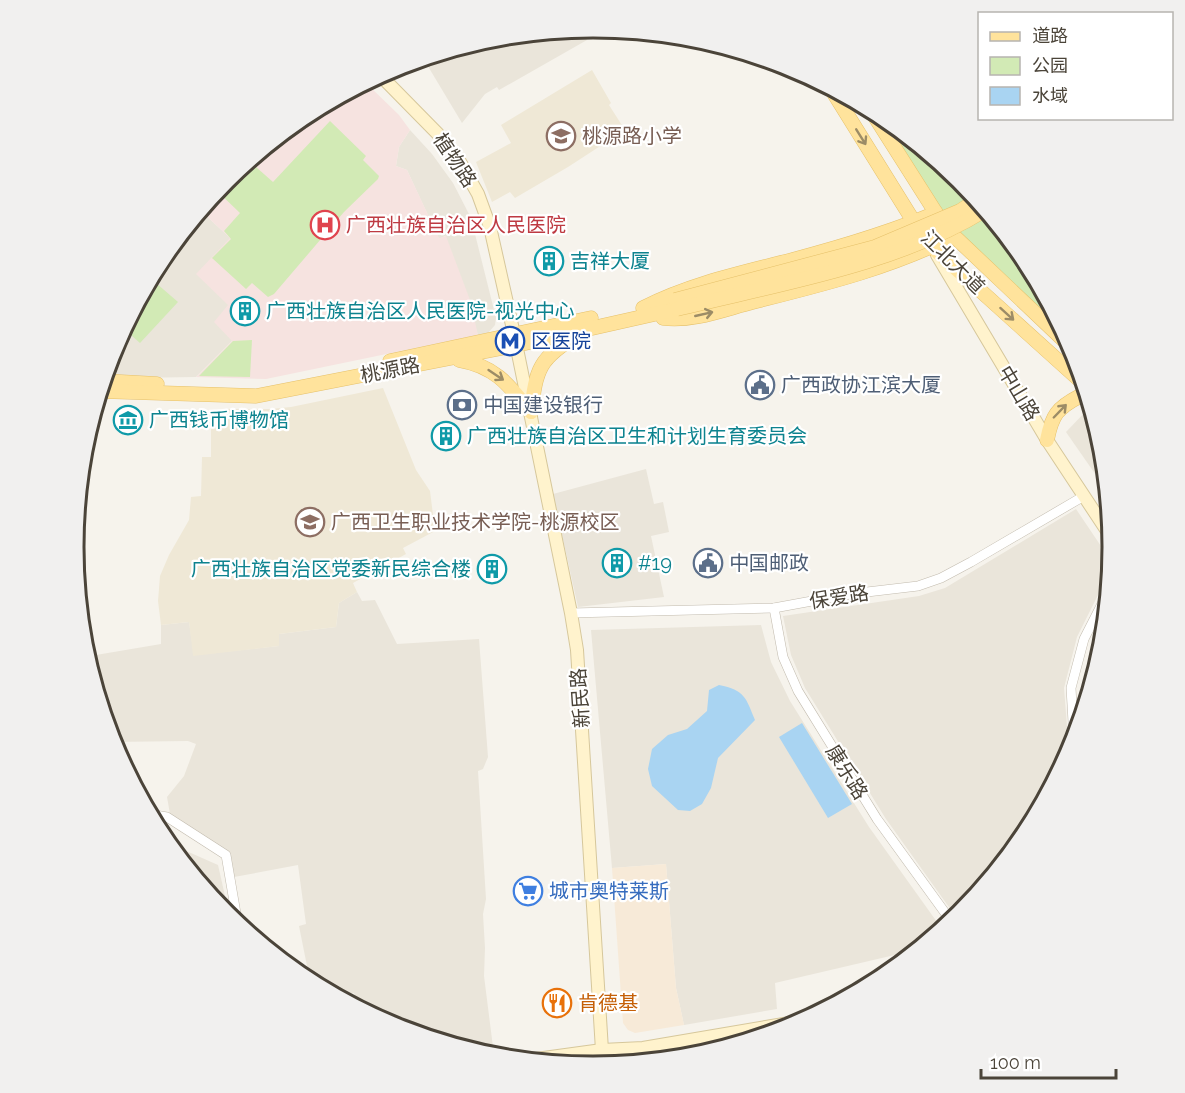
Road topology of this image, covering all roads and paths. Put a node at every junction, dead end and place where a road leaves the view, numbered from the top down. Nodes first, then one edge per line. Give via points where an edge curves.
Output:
1 (387, 81) edge
2 (839, 102) edge
3 (882, 128) edge
4 (969, 205) edge
5 (936, 213) junction
6 (978, 215) edge
7 (914, 222) junction
8 (954, 236) junction
9 (932, 247) junction
10 (676, 304) junction
11 (645, 311) junction
12 (589, 328) junction
13 (1053, 330) edge
14 (515, 340) junction
15 (448, 359) junction
16 (1070, 371) edge
17 (112, 381) edge
18 (108, 391) edge
19 (1078, 397) edge
20 (531, 412) junction
21 (1047, 440) junction
22 (1084, 496) junction
23 (1100, 521) edge
24 (774, 608) junction
25 (571, 613) junction
26 (1097, 614) edge
27 (1073, 714) edge
28 (161, 816) edge
29 (235, 908) edge
30 (945, 913) edge
31 (751, 1030) edge
32 (602, 1050) junction
33 (569, 1055) edge
34 (605, 1055) edge

1 - 14 main road, 植物路 via 438,134 478,194 490,227
2 -> 7 main road, 江北大道
3 - 5 main road, 江北大道
4 - 10 main road, bridge via 875,247
5 - 7 main road
5 - 8 main road, 江北大道
6 - 10 main road, bridge via 879,259
7 - 9 main road, 江北大道
7 - 11 main road via 867,240 705,282 670,294
8 - 9 main road
8 - 13 main road, 江北大道
11 -> 9 main road via 671,319 696,317 872,271
9 -> 16 main road, 江北大道
9 - 21 main road, 中山路
10 - 11 main road, 桃源路
11 - 12 main road, 桃源路
11 - 14 main road, 桃源路
12 - 14 main road, 桃源路
12 - 20 main road via 551,353 539,367
14 - 15 main road, 桃源路
14 - 17 main road, 桃源路 via 255,389
14 - 20 main road, 新民路
15 - 18 main road, 桃源路 via 256,396
15 -> 20 main road via 477,363 494,373
21 -> 19 main road via 1051,420 1059,408
20 - 25 main road, 新民路
21 - 22 main road, 中山路
22 - 23 main road, 中山路
22 - 24 street, 保爱路 via 941,578 918,586
24 - 25 street, 保爱路
24 - 30 street, 康乐路 via 783,657 798,691 877,819
25 - 32 main road, 新民路 via 577,650
26 - 27 street via 1084,639 1071,688
28 - 29 street via 226,855
31 - 32 main road via 643,1048
32 - 33 main road
32 - 34 main road, 新民路

